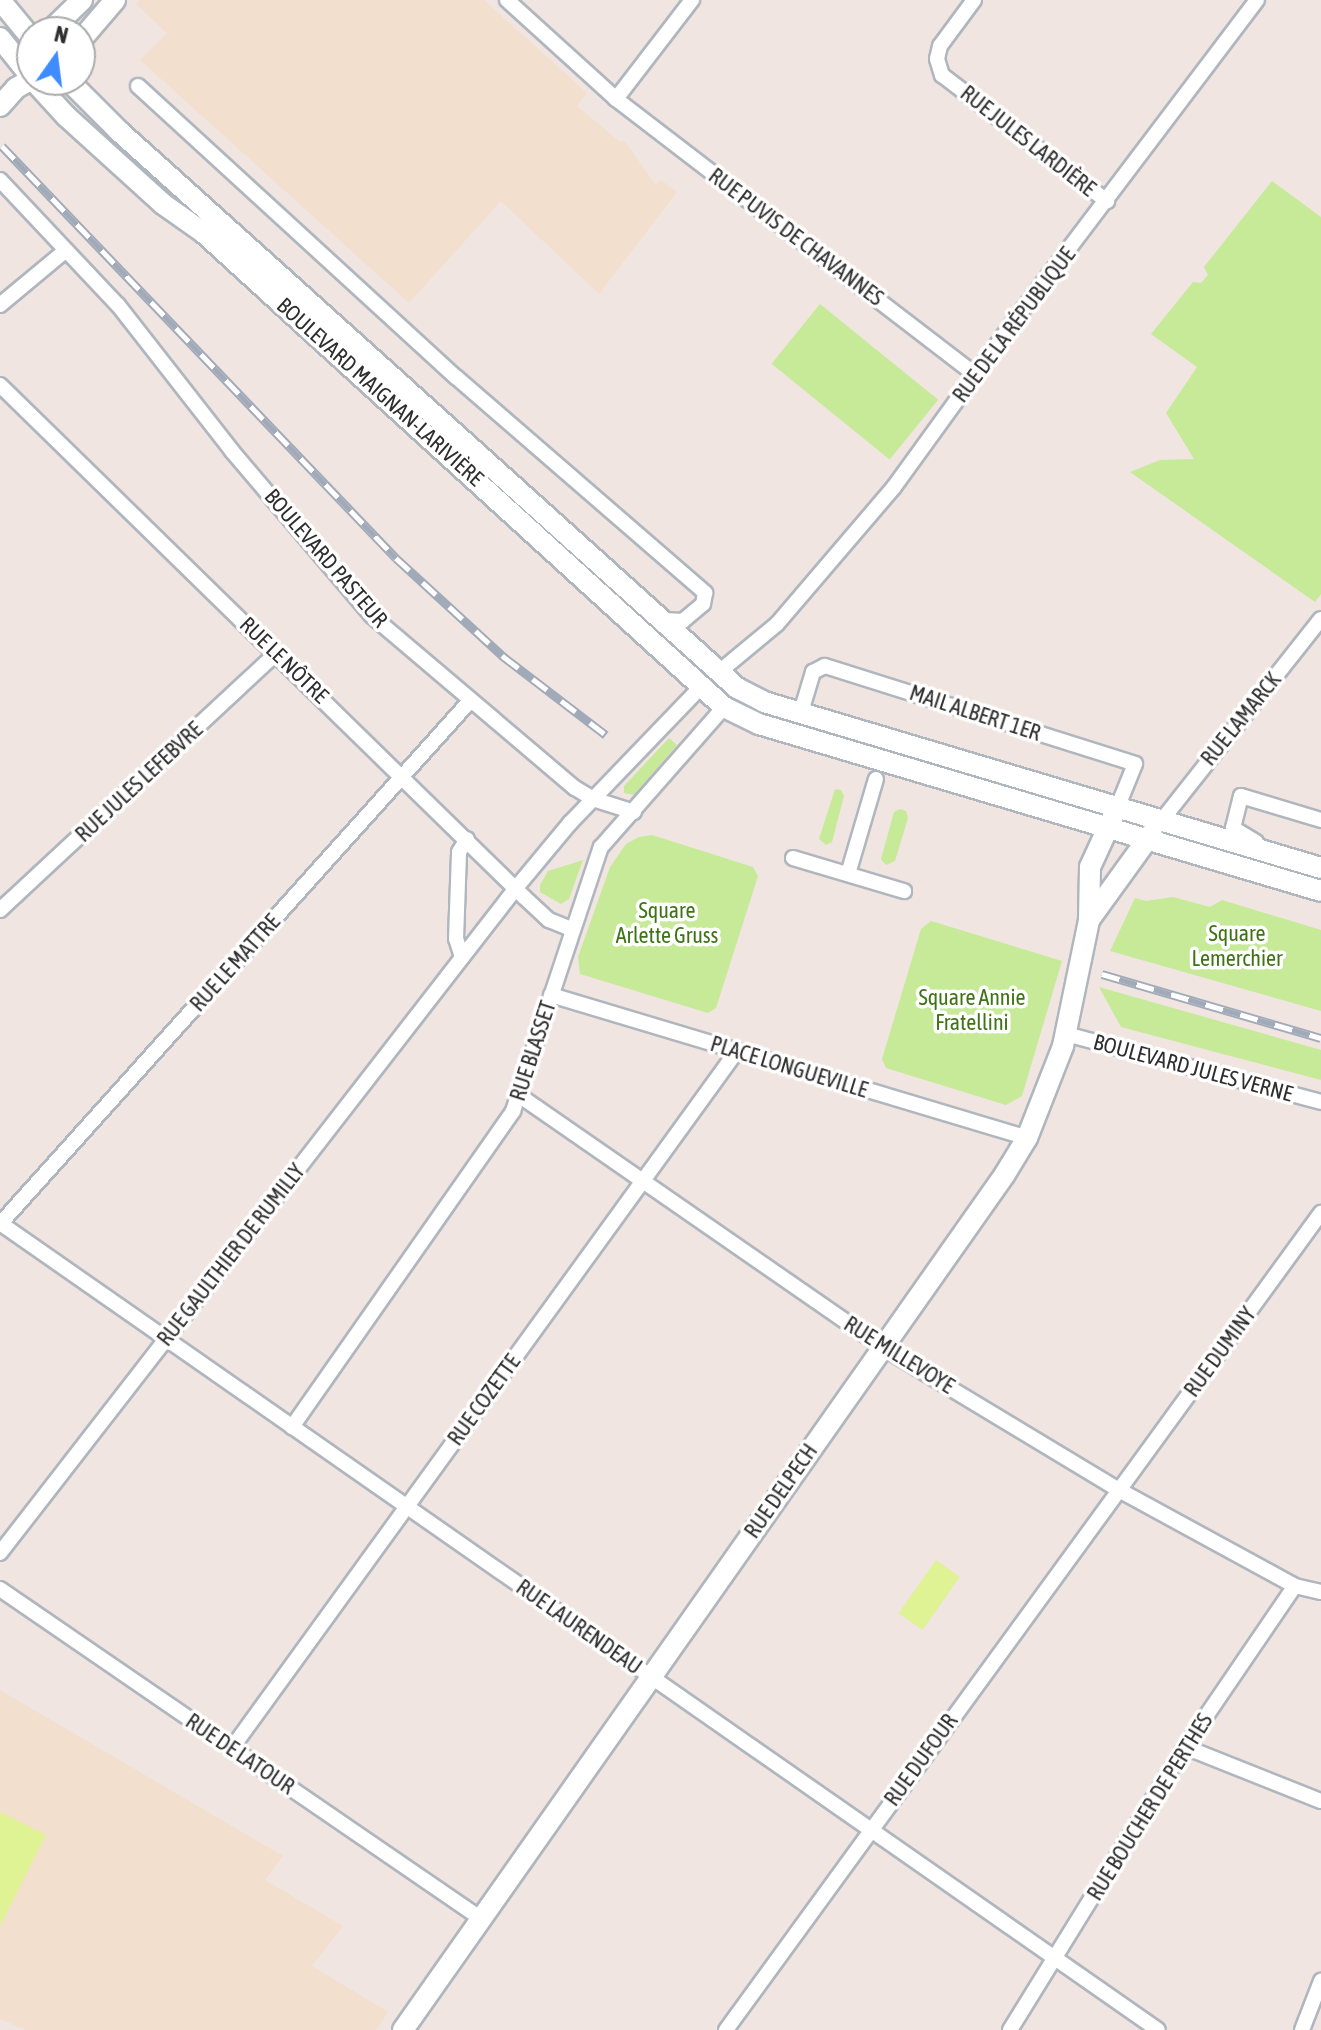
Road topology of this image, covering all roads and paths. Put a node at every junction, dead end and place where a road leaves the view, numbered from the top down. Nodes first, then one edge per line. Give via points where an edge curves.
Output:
1 (0, 0) edge
2 (82, 0) edge
3 (115, 0) edge
4 (507, 0) edge
5 (692, 0) edge
6 (974, 0) edge
7 (1257, 0) edge
8 (66, 16) edge
9 (16, 20) edge
10 (96, 22) edge
11 (0, 38) edge
12 (15, 57) edge
13 (138, 86) dead end
14 (16, 92) edge
15 (44, 96) edge
16 (84, 96) edge
17 (616, 99) junction
18 (0, 106) edge
19 (0, 180) edge
20 (1107, 201) junction
21 (65, 251) junction
22 (0, 305) edge
23 (976, 375) junction
24 (0, 385) edge
25 (1321, 619) edge
26 (664, 620) junction
27 (277, 653) junction
28 (719, 672) junction
29 (700, 688) junction
30 (737, 688) junction
31 (470, 701) junction
32 (724, 707) junction
33 (801, 712) junction
34 (403, 776) junction
35 (876, 779) dead end
36 (593, 799) junction
37 (1118, 806) junction
38 (634, 812) junction
39 (1162, 820) junction
40 (1321, 820) edge
41 (1108, 829) junction
42 (467, 839) junction
43 (1146, 841) junction
44 (793, 858) dead end
45 (1321, 868) edge
46 (848, 874) junction
47 (516, 888) junction
48 (904, 891) dead end
49 (1321, 891) edge
50 (0, 910) edge
51 (1089, 920) junction
52 (571, 929) junction
53 (462, 957) junction
54 (551, 995) junction
55 (1066, 1034) junction
56 (737, 1051) junction
57 (520, 1096) junction
58 (1321, 1102) edge
59 (1027, 1138) junction
60 (643, 1181) junction
61 (1321, 1213) edge
62 (0, 1224) edge
63 (166, 1339) junction
64 (882, 1347) junction
65 (292, 1427) junction
66 (1119, 1490) junction
67 (407, 1507) junction
68 (0, 1553) edge
69 (1295, 1586) junction
70 (0, 1589) edge
71 (1321, 1592) edge
72 (650, 1676) junction
73 (1185, 1747) junction
74 (232, 1748) junction
75 (1321, 1801) edge
76 (870, 1830) junction
77 (480, 1918) junction
78 (1056, 1959) junction
79 (1321, 1981) edge
80 (403, 2030) edge
81 (726, 2030) edge
82 (1010, 2030) edge
83 (1158, 2030) edge
84 (1302, 2030) edge

1 - 9 main road
2 - 8 main road
3 - 10 main road
4 - 17 street, RUE PUVIS DE CHAVANNES
5 - 17 street
6 - 20 street, RUE JULES LARDIÈRE via 940,46 942,75
7 - 20 street, RUE DE LA RÉPUBLIQUE
11 - 12 main road, BOULEVARD MAIGNAN-LARIVIÈRE
13 - 26 street via 456,377 705,593 703,604 683,621
14 - 18 main road
15 - 29 main road, BOULEVARD MAIGNAN-LARIVIÈRE via 163,204 204,233 618,607
16 - 26 main road, BOULEVARD MAIGNAN-LARIVIÈRE
17 - 23 street, RUE PUVIS DE CHAVANNES
19 - 21 street, BOULEVARD PASTEUR
20 - 23 street, RUE DE LA RÉPUBLIQUE
21 - 22 street
21 - 31 street, BOULEVARD PASTEUR via 118,305 232,451 372,616
23 - 28 street, RUE DE LA RÉPUBLIQUE via 894,487 777,624
24 - 27 street, RUE LE NÔTRE
25 - 39 street, RUE LAMARCK
26 - 28 main road, BOULEVARD MAIGNAN-LARIVIÈRE
27 - 34 street, RUE LE NÔTRE
27 - 50 street, RUE JULES LEFEBVRE
28 - 29 main road
28 - 30 main road, BOULEVARD MAIGNAN-LARIVIÈRE
29 - 32 main road, BOULEVARD MAIGNAN-LARIVIÈRE
29 - 36 street, RUE GAULTHIER DE RUMILLY
30 - 32 main road
30 - 33 main road
31 - 34 street, RUE LE MATTRE
31 - 36 street, BOULEVARD PASTEUR
32 - 38 street, RUE BLASSET
32 - 41 main road via 759,724
33 - 37 main road
33 - 37 street, MAIL ALBERT 1ER via 813,672 825,666 1135,764
34 - 42 street, RUE LE NÔTRE
34 - 62 street, RUE LE MATTRE
35 - 46 street
36 - 38 street, BOULEVARD PASTEUR
36 - 47 street, RUE GAULTHIER DE RUMILLY
37 - 39 main road
37 - 41 main road, MAIL ALBERT 1ER
38 - 52 street, RUE BLASSET via 601,847
39 - 43 main road
39 - 45 main road
40 - 45 street via 1241,796 1233,828 1244,838
41 - 43 main road
41 - 51 main road, RUE DELPECH via 1090,867
42 - 47 street, RUE LE NÔTRE
42 - 53 street via 459,852 456,939
43 - 49 main road
43 - 51 main road, RUE DELPECH
44 - 46 street
46 - 48 street
47 - 52 street, RUE LE NÔTRE via 549,920
47 - 53 street, RUE GAULTHIER DE RUMILLY
51 - 55 main road, RUE DELPECH
52 - 54 street, RUE BLASSET
53 - 63 street, RUE GAULTHIER DE RUMILLY
54 - 56 street, PLACE LONGUEVILLE
54 - 57 street, RUE BLASSET
55 - 58 street, BOULEVARD JULES VERNE
55 - 59 main road, RUE DELPECH
56 - 59 street, PLACE LONGUEVILLE
56 - 60 street, RUE COZETTE
57 - 60 street, RUE MILLEVOYE
57 - 65 street, RUE BLASSET
59 - 64 main road, RUE DELPECH
60 - 64 street, RUE MILLEVOYE
60 - 67 street, RUE COZETTE
61 - 66 street, RUE DUMINY
62 - 63 street, RUE LAURENDEAU
63 - 65 street, RUE LAURENDEAU
63 - 68 street, RUE GAULTHIER DE RUMILLY
64 - 66 street, RUE MILLEVOYE
64 - 72 main road, RUE DELPECH
65 - 67 street, RUE LAURENDEAU
66 - 69 street, RUE MILLEVOYE
66 - 76 street, RUE DUFOUR
67 - 72 street, RUE LAURENDEAU
67 - 74 street, RUE COZETTE
69 - 71 street, RUE MILLEVOYE
69 - 73 street, RUE BOUCHER DE PERTHES
70 - 74 street, RUE DE LATOUR
72 - 76 street, RUE LAURENDEAU
72 - 77 main road, RUE DELPECH
73 - 75 street
73 - 78 street, RUE BOUCHER DE PERTHES
74 - 77 street, RUE DE LATOUR
76 - 78 street, RUE LAURENDEAU
76 - 81 street, RUE DUFOUR
77 - 80 main road, RUE DELPECH
78 - 82 street, RUE BOUCHER DE PERTHES
78 - 83 street, RUE LAURENDEAU
79 - 84 street

